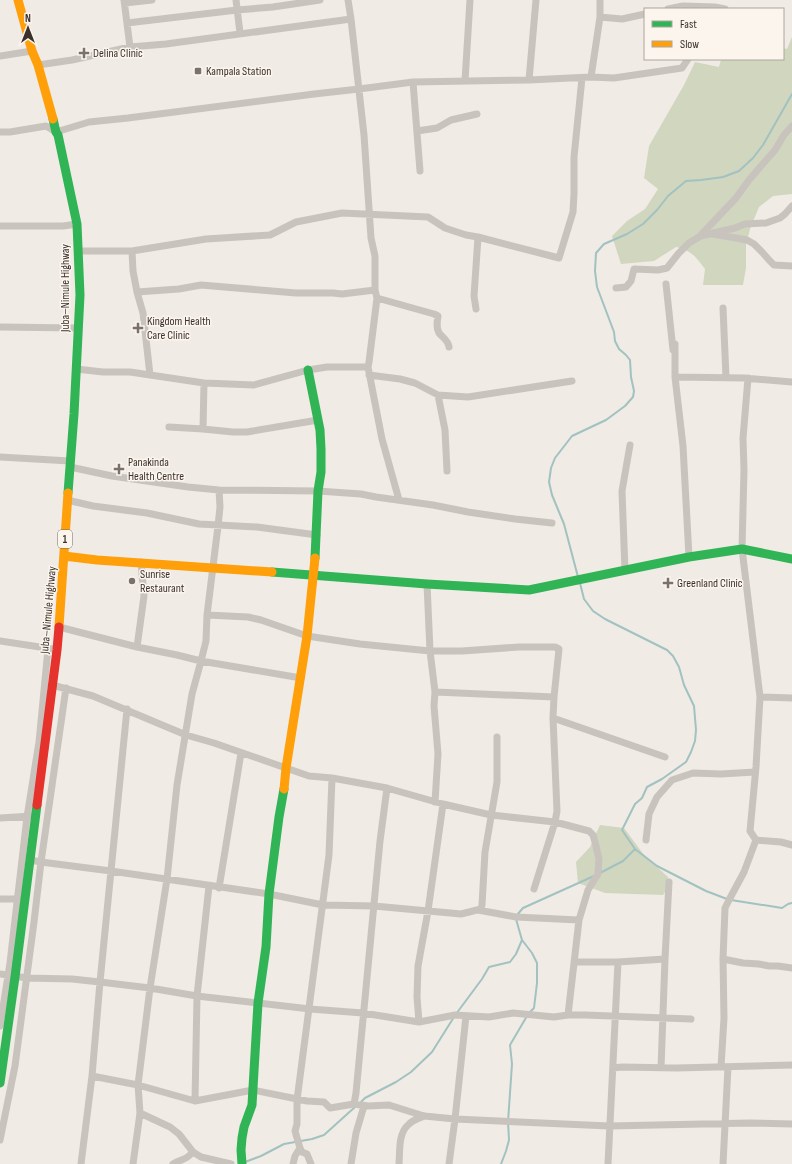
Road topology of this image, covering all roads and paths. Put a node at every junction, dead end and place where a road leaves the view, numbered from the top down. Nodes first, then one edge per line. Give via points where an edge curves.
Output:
1 (18, 0) edge
2 (152, 0) edge
3 (236, 0) edge
4 (320, 0) edge
5 (348, 0) edge
6 (470, 0) edge
7 (536, 0) edge
8 (600, 0) edge
9 (125, 2) edge
10 (716, 5) edge
11 (673, 8) edge
12 (237, 10) junction
13 (644, 14) edge
14 (600, 17) junction
15 (351, 19) junction
16 (127, 23) junction
17 (240, 33) junction
18 (130, 47) junction
19 (32, 51) junction
20 (0, 56) edge
21 (687, 60) edge
22 (38, 65) junction
23 (591, 77) junction
24 (582, 78) junction
25 (529, 80) junction
26 (465, 81) junction
27 (413, 82) junction
28 (359, 89) junction
29 (476, 114) dead end
30 (792, 126) edge
31 (417, 131) junction
32 (0, 132) edge
33 (56, 132) junction
34 (420, 171) dead end
35 (792, 206) edge
36 (369, 214) junction
37 (76, 224) junction
38 (0, 226) edge
39 (710, 233) junction
40 (478, 237) junction
41 (699, 237) junction
42 (78, 251) junction
43 (132, 251) junction
44 (792, 266) edge
45 (666, 284) dead end
46 (616, 288) dead end
47 (375, 290) junction
48 (137, 292) junction
49 (377, 298) junction
50 (723, 308) dead end
51 (476, 309) dead end
52 (0, 328) edge
53 (78, 328) junction
54 (675, 344) dead end
55 (449, 347) dead end
56 (76, 369) junction
57 (308, 370) junction
58 (368, 371) junction
59 (150, 375) junction
60 (726, 377) junction
61 (675, 378) junction
62 (748, 378) junction
63 (572, 381) dead end
64 (792, 382) edge
65 (204, 383) junction
66 (438, 395) junction
67 (318, 420) junction
68 (169, 427) dead end
69 (203, 429) junction
70 (630, 445) dead end
71 (0, 457) edge
72 (70, 464) junction
73 (447, 471) dead end
74 (219, 490) junction
75 (318, 491) junction
76 (67, 500) junction
77 (399, 500) junction
78 (552, 523) dead end
79 (218, 526) junction
80 (317, 535) junction
81 (742, 549) junction
82 (64, 556) junction
83 (689, 557) junction
84 (792, 559) edge
85 (141, 562) junction
86 (213, 567) junction
87 (625, 571) junction
88 (314, 576) junction
89 (428, 584) junction
90 (207, 615) junction
91 (59, 627) junction
92 (307, 636) junction
93 (0, 641) edge
94 (137, 647) junction
95 (52, 649) junction
96 (430, 650) junction
97 (202, 661) junction
98 (301, 678) junction
99 (52, 685) junction
100 (66, 688) junction
101 (436, 692) junction
102 (554, 697) junction
103 (760, 697) junction
104 (792, 698) edge
105 (127, 710) junction
106 (553, 718) junction
107 (186, 735) junction
108 (497, 737) dead end
109 (241, 753) junction
110 (665, 757) dead end
111 (286, 768) junction
112 (755, 772) junction
113 (332, 778) junction
114 (387, 788) junction
115 (439, 803) junction
116 (491, 815) junction
117 (32, 816) junction
118 (0, 818) edge
119 (555, 822) junction
120 (646, 840) dead end
121 (756, 840) junction
122 (792, 845) edge
123 (30, 860) junction
124 (41, 862) junction
125 (111, 871) junction
126 (167, 879) junction
127 (669, 882) dead end
128 (209, 886) junction
129 (219, 888) junction
130 (534, 889) dead end
131 (269, 894) junction
132 (0, 899) edge
133 (21, 899) junction
134 (323, 905) junction
135 (374, 906) junction
136 (478, 910) junction
137 (428, 911) junction
138 (579, 920) junction
139 (664, 959) junction
140 (723, 959) junction
141 (574, 962) junction
142 (618, 962) junction
143 (792, 968) edge
144 (0, 974) edge
145 (12, 976) junction
146 (27, 978) junction
147 (100, 982) junction
148 (150, 988) junction
149 (197, 996) junction
150 (258, 1003) junction
151 (310, 1009) junction
152 (363, 1013) junction
153 (568, 1015) junction
154 (466, 1016) junction
155 (616, 1016) junction
156 (662, 1019) junction
157 (691, 1019) dead end
158 (419, 1022) junction
159 (0, 1026) edge
160 (3, 1063) junction
161 (792, 1065) edge
162 (15, 1066) junction
163 (698, 1067) dead end
164 (725, 1067) junction
165 (613, 1068) junction
166 (661, 1068) junction
167 (92, 1076) junction
168 (0, 1083) edge
169 (138, 1085) junction
170 (253, 1090) junction
171 (297, 1100) junction
172 (195, 1101) junction
173 (354, 1104) junction
174 (364, 1106) junction
175 (140, 1113) junction
176 (424, 1116) junction
177 (455, 1119) junction
178 (725, 1124) junction
179 (792, 1124) edge
180 (609, 1126) junction
181 (0, 1140) edge
182 (300, 1148) junction
183 (193, 1152) junction
184 (81, 1164) edge
185 (133, 1164) edge
186 (173, 1164) edge
187 (231, 1164) edge
188 (242, 1164) edge
189 (293, 1164) edge
190 (311, 1164) edge
191 (351, 1164) edge
192 (399, 1164) edge
193 (449, 1164) edge
194 (608, 1164) edge
195 (723, 1164) edge

1 - 19 street, Juba–Nimule Highway / 1
2 - 9 street
3 - 12 street
4 - 12 street
5 - 15 street
6 - 26 street
7 - 25 street
8 - 14 street
9 - 16 street
10 - 11 street
12 - 16 street
12 - 17 street
13 - 14 street via 622,19
14 - 23 street
15 - 17 street
15 - 28 street
16 - 18 street
17 - 18 street
18 - 22 street
19 - 20 street
19 - 22 street, Juba–Nimule Highway / 1
21 - 23 street via 682,68 614,78
22 - 33 street, Juba–Nimule Highway / 1
23 - 24 street
24 - 25 street
24 - 40 street via 574,157 573,212 559,258
25 - 26 street
26 - 27 street
27 - 28 street
27 - 31 street
28 - 33 street via 89,122
28 - 36 street
29 - 31 street via 452,120 437,128
30 - 41 street via 736,198
31 - 34 street
32 - 33 street via 46,126
33 - 37 street, Juba–Nimule Highway / 1
35 - 39 street via 780,218
36 - 40 street via 428,217 446,228
36 - 43 street via 342,213 296,222 270,235 206,239
36 - 47 street via 375,256
37 - 38 street
37 - 42 street, Juba–Nimule Highway / 1
39 - 41 street
39 - 44 street via 747,240 774,265
40 - 51 street via 474,296
41 - 46 street via 667,268 634,269 632,281 626,287
42 - 43 street
42 - 53 street, Juba–Nimule Highway / 1
43 - 48 street
45 - 61 street
47 - 48 street via 342,294 296,293 201,285
47 - 49 street
48 - 59 street via 143,313
49 - 55 street via 438,316 439,332 448,341
49 - 58 street
50 - 60 street
52 - 53 street
53 - 56 street, Juba–Nimule Highway / 1
54 - 61 street
56 - 59 street
56 - 72 street, Juba–Nimule Highway / 1
57 - 58 street via 327,368
57 - 65 street via 254,386
57 - 67 street
58 - 66 street via 415,383
58 - 77 street via 382,439
59 - 65 street
60 - 61 street
60 - 62 street
61 - 83 street via 683,446
62 - 64 street
62 - 81 street via 743,438
63 - 66 street via 468,397
65 - 69 street
66 - 73 street
67 - 69 street via 247,432
67 - 75 street via 321,472
68 - 69 street
70 - 87 street via 622,491
71 - 72 street
72 - 74 street via 126,478
72 - 76 street, Juba–Nimule Highway / 1
74 - 75 street
74 - 79 street
75 - 77 street
75 - 80 street
76 - 79 street
76 - 82 street, Juba–Nimule Highway / 1
77 - 78 street
79 - 80 street via 257,527
79 - 86 street
80 - 88 street
81 - 83 street
81 - 84 street
81 - 103 street
82 - 85 street
82 - 91 street, Juba–Nimule Highway / 1
83 - 87 street
85 - 86 street
85 - 94 street via 144,596
86 - 88 street
86 - 90 street
87 - 89 street via 529,590
88 - 89 street
88 - 92 street
89 - 96 street
90 - 92 street via 248,617
90 - 97 street
91 - 94 street
91 - 95 street, Juba–Nimule Highway / 1
92 - 96 street
92 - 98 street
93 - 95 street
94 - 97 street
95 - 99 street, Juba–Nimule Highway / 1
95 - 117 street
96 - 101 street
96 - 102 street via 555,647 559,649
97 - 98 street
97 - 107 street via 192,694
98 - 111 street
99 - 100 street
99 - 117 street, Juba–Nimule Highway / 1
100 - 105 street
100 - 124 street
101 - 102 street
101 - 115 street via 434,706
102 - 106 street
103 - 104 street
103 - 112 street
105 - 107 street
105 - 125 street
106 - 110 street
106 - 119 street via 557,801
107 - 109 street
107 - 126 street via 177,785
108 - 116 street via 497,782
109 - 111 street
109 - 129 street
111 - 113 street via 309,776
111 - 131 street
112 - 120 street via 693,773 672,780 657,797 649,814
112 - 121 street via 750,831
113 - 114 street
113 - 134 street
114 - 115 street
114 - 135 street
115 - 116 street
115 - 137 street
116 - 119 street
116 - 136 street via 485,852 482,904
117 - 118 street
117 - 123 street, Juba–Nimule Highway / 1
117 - 133 street
119 - 130 street
119 - 138 street via 589,831 595,842 599,859 598,874 588,890
121 - 122 street
121 - 140 street via 744,872 725,908
123 - 124 street
123 - 133 street, Juba–Nimule Highway / 1
124 - 125 street
124 - 146 street
125 - 126 street
125 - 147 street
126 - 128 street
126 - 148 street
127 - 139 street
128 - 129 street
128 - 149 street
129 - 131 street
131 - 134 street
131 - 150 street via 266,947
132 - 133 street
133 - 145 street, Juba–Nimule Highway / 1
134 - 135 street
134 - 151 street
135 - 137 street
135 - 152 street
136 - 137 street via 461,914
136 - 138 street via 516,917
137 - 158 street via 418,966
138 - 141 street
139 - 142 street
139 - 156 street
140 - 143 street
140 - 164 street
141 - 142 street
141 - 153 street
142 - 155 street
144 - 145 street
145 - 146 street
145 - 159 street
145 - 160 street, Juba–Nimule Highway / 1
146 - 147 street
146 - 162 street
147 - 148 street
147 - 167 street
148 - 149 street
148 - 169 street
149 - 150 street
149 - 172 street
150 - 151 street
150 - 170 street
151 - 152 street
151 - 171 street
152 - 158 street
152 - 173 street
153 - 154 street via 554,1017 513,1013 489,1017
153 - 155 street
154 - 158 street via 455,1015
154 - 177 street
155 - 156 street
155 - 165 street
156 - 157 street
156 - 166 street
160 - 162 street
160 - 168 street, Juba–Nimule Highway / 1
161 - 164 street
162 - 181 street
163 - 164 street
164 - 166 street
164 - 178 street
165 - 166 street
165 - 180 street
167 - 169 street
167 - 184 street
169 - 172 street
169 - 175 street
170 - 171 street
170 - 172 street
170 - 188 street via 252,1105 242,1138
171 - 173 street via 324,1102 330,1108
171 - 182 street via 295,1131
173 - 174 street
174 - 176 street via 389,1105
174 - 191 street
175 - 183 street via 170,1126
175 - 185 street
176 - 177 street
176 - 192 street via 408,1124 403,1132
177 - 180 street
177 - 193 street
178 - 179 street
178 - 180 street
178 - 195 street
180 - 194 street
182 - 189 street
182 - 190 street via 307,1154
183 - 186 street via 184,1160
183 - 187 street via 201,1157

